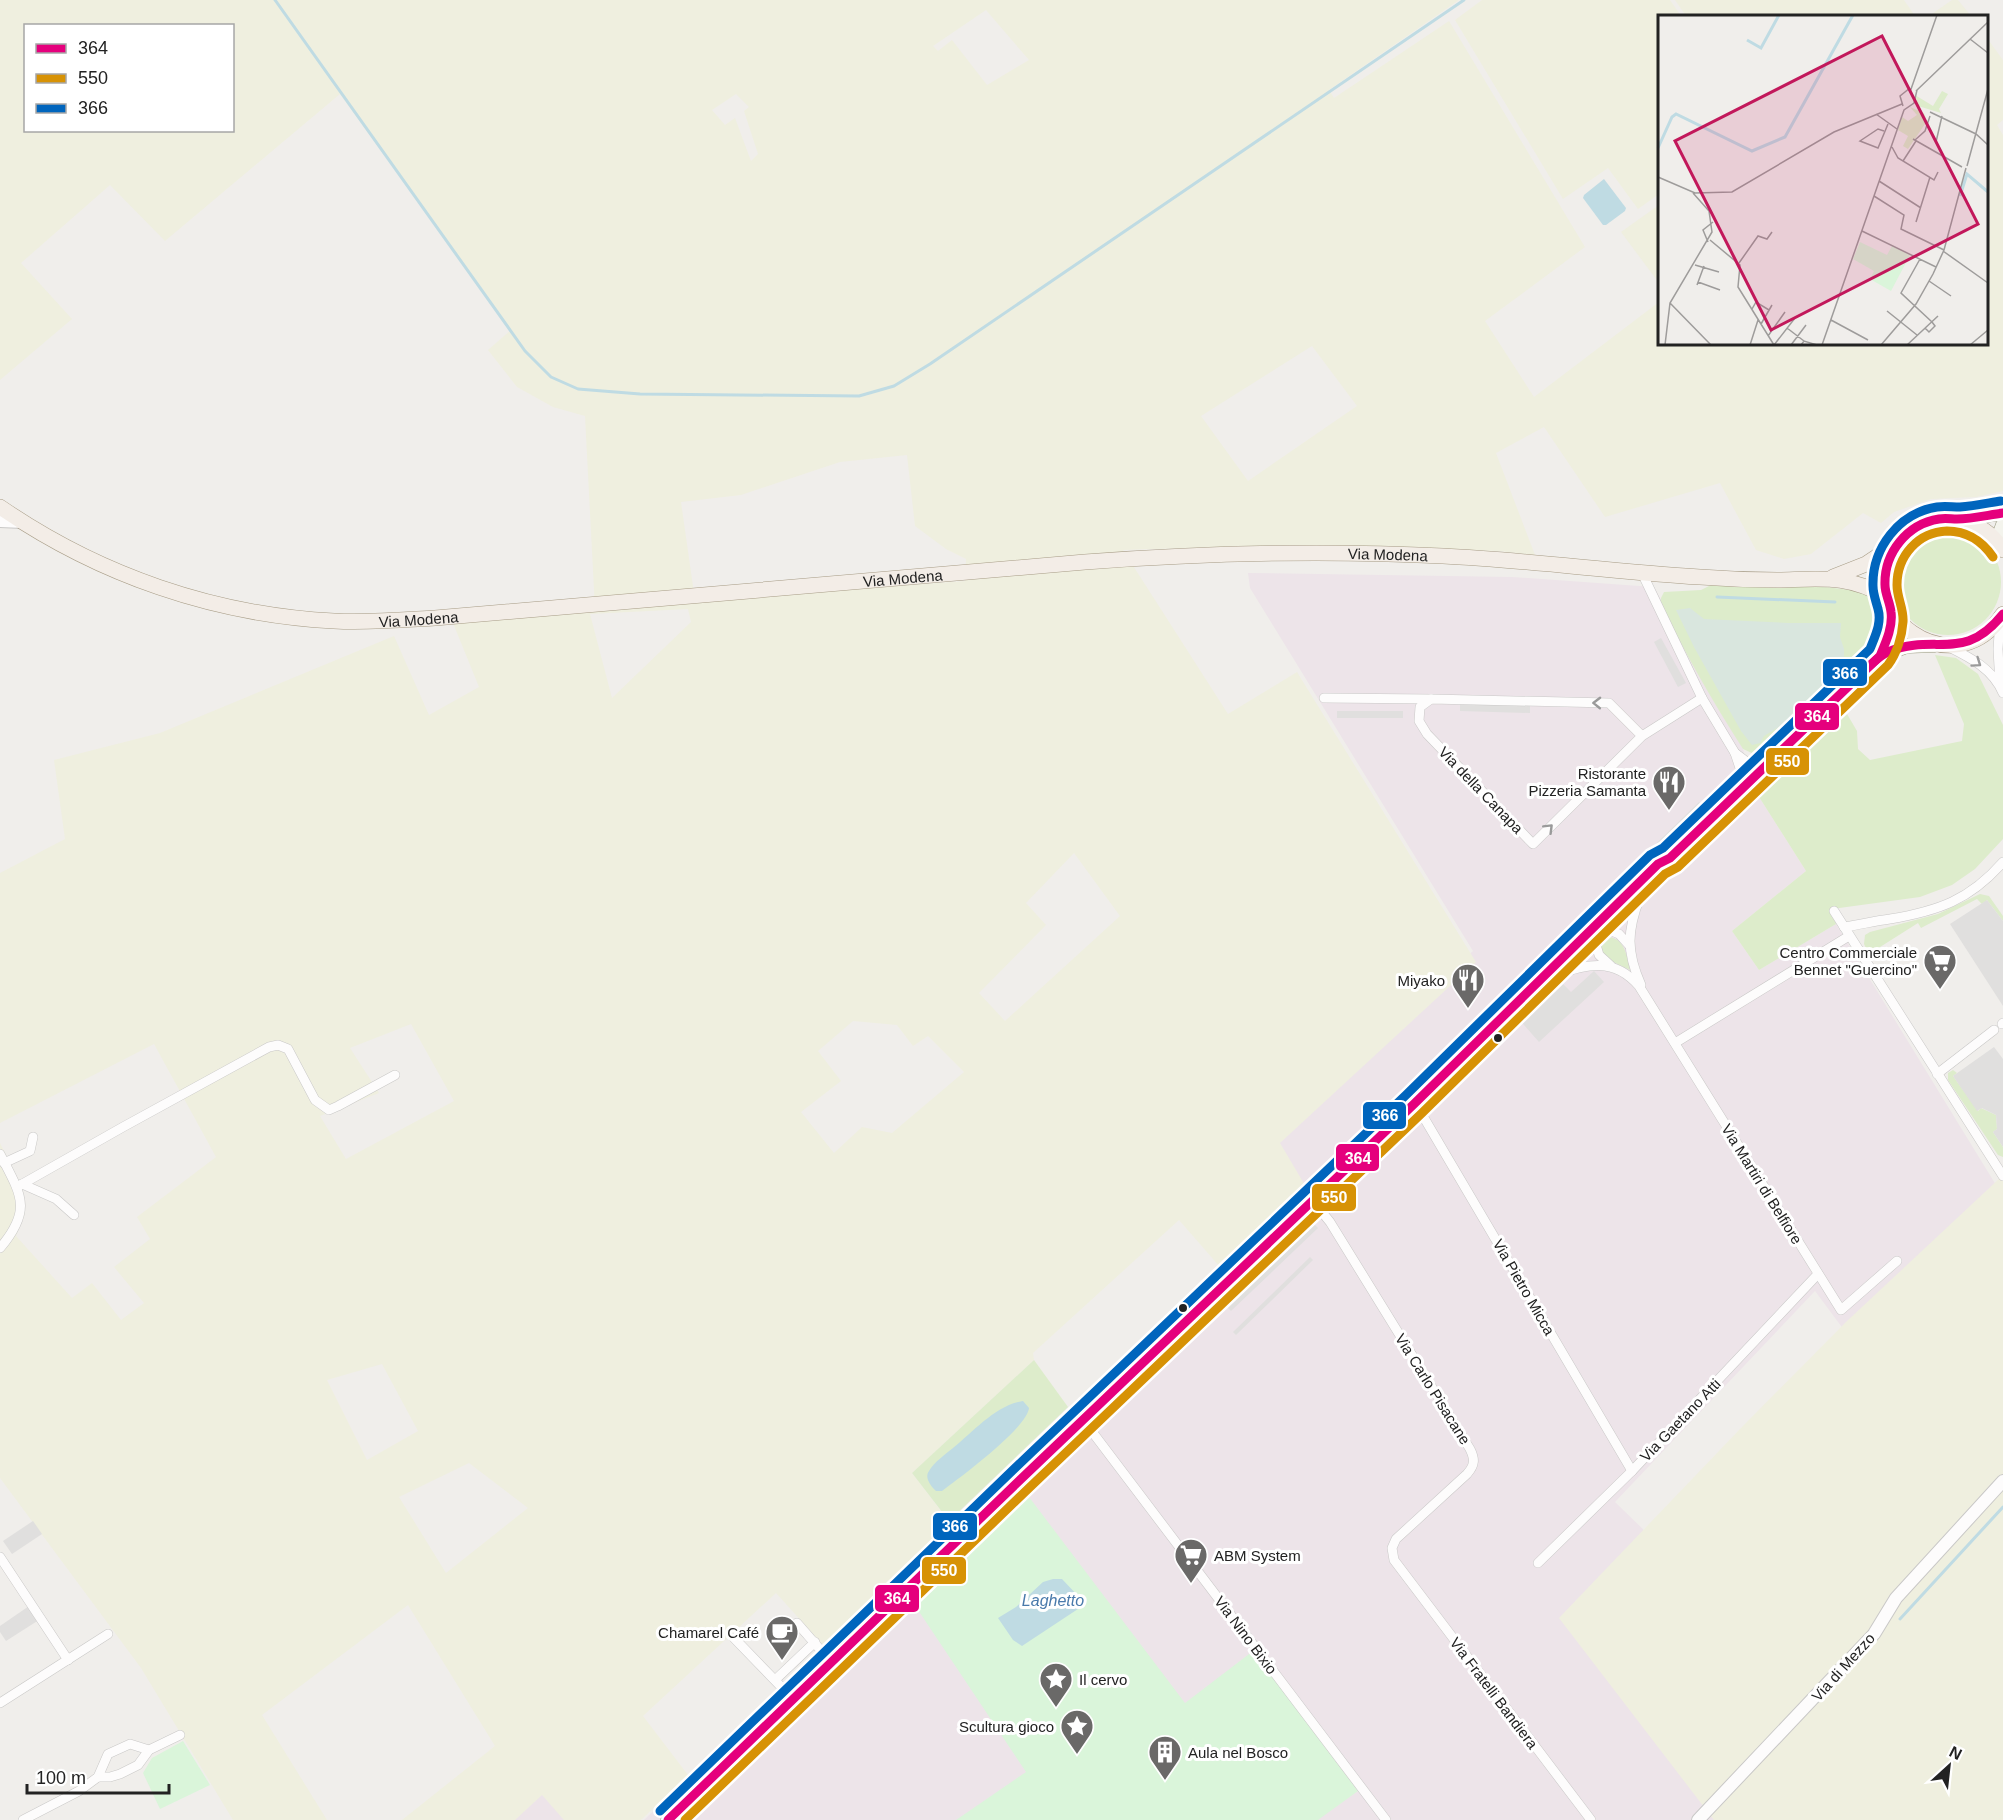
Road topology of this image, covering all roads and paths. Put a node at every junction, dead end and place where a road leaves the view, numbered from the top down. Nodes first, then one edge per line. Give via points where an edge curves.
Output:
1 (0, 507) edge
2 (2003, 513) edge
3 (1956, 519) junction
4 (0, 521) edge
5 (23, 522) junction
6 (2003, 525) edge
7 (1900, 541) junction
8 (2000, 545) edge
9 (1642, 573) junction
10 (1830, 578) junction
11 (1889, 603) junction
12 (2001, 616) edge
13 (1942, 645) junction
14 (1880, 656) junction
15 (2002, 690) edge
16 (1324, 698) dead end
17 (1702, 698) junction
18 (1431, 699) junction
19 (1642, 736) junction
20 (1754, 776) junction
21 (1670, 858) junction
22 (2003, 862) edge
23 (1641, 894) junction
24 (1834, 910) dead end
25 (1868, 924) junction
26 (1598, 932) junction
27 (1849, 935) junction
28 (1629, 945) junction
29 (1614, 968) junction
30 (1555, 975) junction
31 (1528, 992) junction
32 (1646, 995) junction
33 (2000, 1026) edge
34 (1675, 1043) junction
35 (1937, 1074) junction
36 (395, 1075) dead end
37 (1417, 1108) junction
38 (33, 1137) dead end
39 (2, 1158) edge
40 (2003, 1176) edge
41 (19, 1186) junction
42 (1313, 1201) junction
43 (74, 1215) dead end
44 (0, 1248) edge
45 (1897, 1261) dead end
46 (1818, 1275) junction
47 (1084, 1421) junction
48 (1632, 1471) junction
49 (2003, 1481) edge
50 (0, 1557) edge
51 (1538, 1563) dead end
52 (1398, 1566) joint
53 (798, 1623) dead end
54 (108, 1634) dead end
55 (734, 1638) dead end
56 (815, 1642) junction
57 (68, 1660) junction
58 (831, 1662) junction
59 (774, 1680) junction
60 (793, 1699) junction
61 (0, 1703) edge
62 (180, 1735) dead end
63 (149, 1750) junction
64 (98, 1777) junction
65 (23, 1820) edge
66 (668, 1820) edge
67 (1386, 1820) edge
68 (1591, 1820) edge
69 (1698, 1820) edge

1 - 5 main road, Via Modena
2 - 3 main road
3 - 7 main road, Via Modena via 1928,522
3 - 8 main road, Via Modena via 1982,528
4 - 5 street
5 - 9 main road, Via Modena via 101,565 176,593 253,611 343,621 435,618 1177,555 1444,556
6 - 8 main road
7 - 10 main road, Via Modena via 1866,564
7 - 11 main road, Via Modena via 1887,565
9 - 10 main road, Via Modena via 1745,579
9 - 17 street
10 - 11 main road, Via Modena via 1864,585
11 - 13 main road, Via Modena via 1909,632
11 - 14 main road via 1890,630
12 - 13 main road via 1991,629 1973,641
12 - 15 street via 1998,649
13 - 14 main road via 1906,646
13 -> 15 street via 1979,664
14 - 20 main road
16 - 18 street
17 - 19 street, Via della Canapa
17 - 20 street via 1740,768
19 -> 18 street via 1609,703
18 -> 19 street, Via della Canapa via 1420,707 1419,721 1427,734 1533,844
20 - 21 main road
21 - 23 main road
21 - 26 main road via 1658,864
22 - 25 street via 1981,884 1944,906
23 - 26 main road
23 - 28 street, Via Martiri di Belfiore via 1631,920
24 - 27 street
25 - 27 street
25 - 27 street via 1859,933
26 - 28 street via 1618,934
26 - 29 street, Via Martiri di Belfiore via 1599,955
26 - 30 main road
26 - 31 main road via 1542,975
27 - 34 street
27 - 35 street
28 - 32 street, Via Martiri di Belfiore
29 - 30 street via 1588,965
29 - 32 street, Via Martiri di Belfiore via 1635,981
30 - 31 main road
31 - 37 main road
32 - 34 street, Via Martiri di Belfiore
33 - 35 street
34 - 46 street, Via Martiri di Belfiore
35 - 40 street
36 - 41 street via 328,1110 315,1100 288,1048 270,1047
37 - 42 main road
37 - 48 street, Via Pietro Micca
38 - 39 street via 30,1151
39 - 41 street
41 - 43 street via 56,1199
41 - 44 street via 19,1218
42 - 47 main road
42 - 52 street, Via Carlo Pisacane via 1330,1222 1474,1459 1467,1474 1396,1539 1392,1554
45 - 46 street, Via Martiri di Belfiore via 1841,1310
46 - 48 street, Via Gaetano Atti
47 - 58 main road
47 - 67 street, Via Nino Bixio
48 - 51 street, Via Gaetano Atti
49 - 69 street, Via di Mezzo via 1896,1598 1874,1634
50 - 57 street
52 - 68 street, Via Fratelli Bandiera
53 - 56 street
54 - 57 street
55 - 59 street
56 - 58 street
56 - 59 street
57 - 61 street
58 - 60 main road
59 - 60 street
60 - 66 main road
62 - 63 street
63 - 64 street via 136,1766 115,1776
63 - 64 street via 130,1744 110,1753
64 - 65 street via 75,1794

